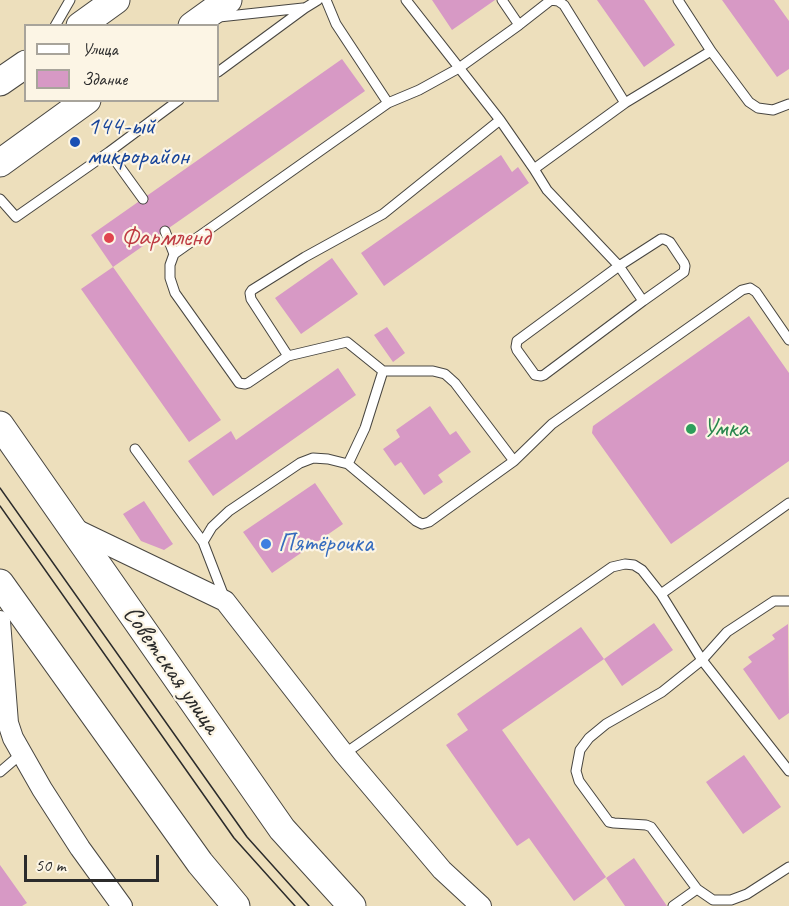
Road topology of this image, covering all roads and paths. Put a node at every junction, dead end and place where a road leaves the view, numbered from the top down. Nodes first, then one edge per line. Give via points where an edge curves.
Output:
1 (70, 0) edge
2 (116, 0) edge
3 (228, 0) edge
4 (318, 0) edge
5 (326, 0) edge
6 (406, 0) edge
7 (502, 0) edge
8 (678, 0) edge
9 (304, 8) junction
10 (197, 22) edge
11 (57, 24) edge
12 (83, 24) edge
13 (519, 25) junction
14 (711, 51) junction
15 (24, 65) edge
16 (459, 68) junction
17 (219, 71) edge
18 (0, 82) edge
19 (84, 102) edge
20 (176, 102) edge
21 (388, 103) junction
22 (625, 103) junction
23 (789, 104) edge
24 (500, 120) junction
25 (109, 152) junction
26 (0, 163) edge
27 (534, 170) junction
28 (143, 198) dead end
29 (0, 199) edge
30 (165, 231) dead end
31 (174, 254) junction
32 (619, 266) junction
33 (643, 301) junction
34 (789, 340) edge
35 (288, 356) junction
36 (383, 371) junction
37 (0, 425) edge
38 (135, 449) dead end
39 (514, 461) junction
40 (348, 464) junction
41 (789, 503) edge
42 (71, 526) junction
43 (203, 542) junction
44 (0, 583) edge
45 (661, 594) junction
46 (789, 600) edge
47 (225, 601) junction
48 (0, 621) edge
49 (702, 660) junction
50 (21, 754) junction
51 (344, 754) junction
52 (786, 760) edge
53 (789, 771) edge
54 (0, 772) edge
55 (789, 867) edge
56 (697, 889) junction
57 (122, 906) edge
58 (236, 906) edge
59 (352, 906) edge
60 (481, 906) edge
61 (673, 906) edge

1 - 11 lane
2 - 12 main road
3 - 10 main road
4 - 9 lane
5 - 21 lane via 336,24
6 - 16 lane
7 - 13 lane
8 - 14 lane
9 - 10 lane
9 - 17 lane
13 - 16 lane
13 - 22 lane via 551,0 564,5
14 - 22 lane
14 - 23 lane via 749,102 773,110
15 - 18 main road
16 - 21 lane
16 - 24 lane
19 - 26 main road
20 - 25 lane
21 - 31 lane
22 - 27 lane
24 - 27 lane
24 - 35 lane via 383,214 252,290 251,299
25 - 28 lane
25 - 29 lane via 16,217
27 - 32 lane
30 - 31 lane
31 - 35 lane via 170,278 175,293 239,383 245,384
32 - 33 lane
32 - 33 lane via 661,239 670,242 685,269
32 - 33 lane via 519,339 517,350 533,373 541,376
34 - 39 lane via 756,292 750,288 742,290 552,424
35 - 36 lane via 347,342
36 - 39 lane via 445,374
36 - 40 lane
37 - 42 main road, Советская улица
38 - 43 lane
39 - 40 lane via 422,524
40 - 43 lane via 313,458 300,463 229,511
41 - 45 lane
42 - 47 street
42 - 59 main road, Советская улица via 282,829
43 - 47 lane
44 - 58 main road via 200,862
45 - 49 lane
45 - 51 lane via 634,565 612,567
46 - 49 lane via 774,601 727,632
47 - 51 street
48 - 50 street via 8,723
49 - 52 lane
49 - 56 lane via 662,692 589,738 580,750 576,771 609,822 651,827
50 - 54 lane
50 - 57 street
51 - 60 street via 442,870
52 - 53 lane
55 - 56 lane via 747,894 730,900 713,900
56 - 61 lane

